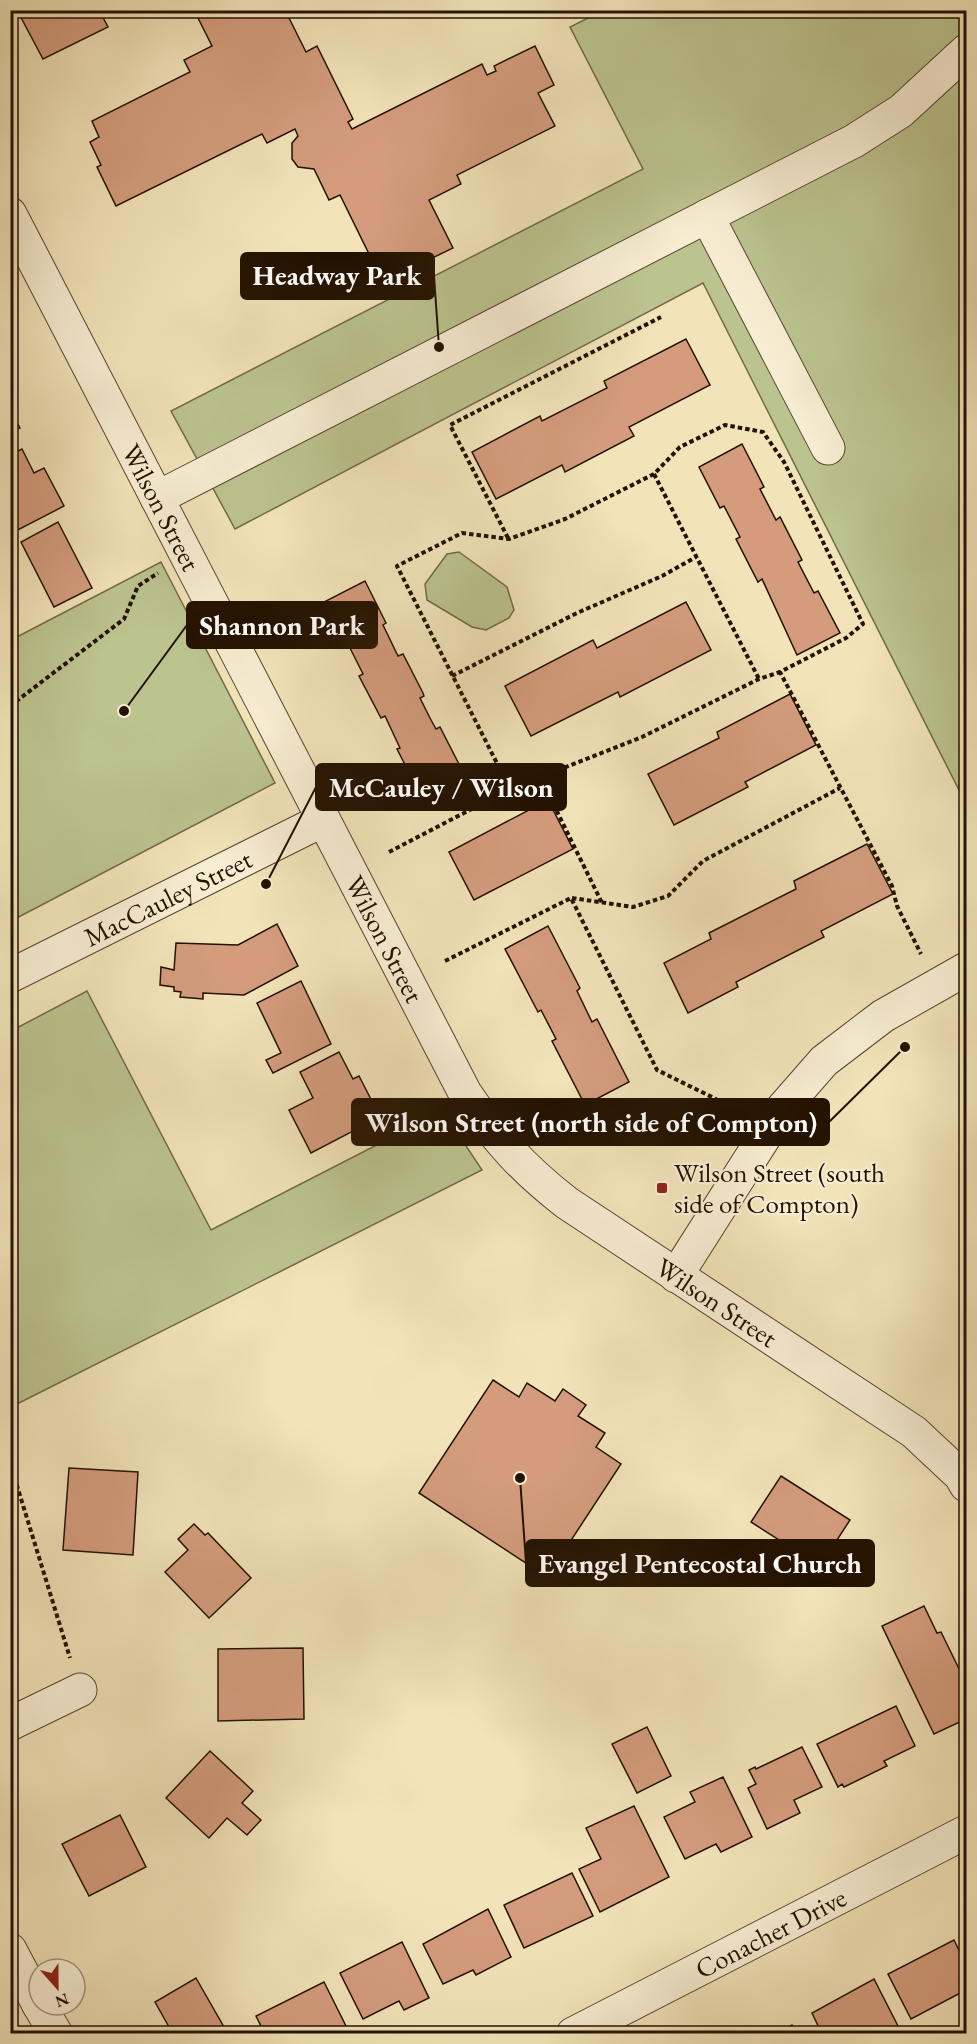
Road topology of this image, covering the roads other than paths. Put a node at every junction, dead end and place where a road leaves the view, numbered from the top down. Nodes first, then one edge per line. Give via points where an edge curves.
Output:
1 (966, 51) edge
2 (10, 214) edge
3 (707, 216) junction
4 (828, 448) dead end
5 (157, 498) junction
6 (323, 820) junction
7 (966, 969) edge
8 (10, 976) edge
9 (676, 1276) junction
10 (966, 1485) edge
11 (80, 1690) road end
12 (10, 1724) edge
13 (966, 1832) edge
14 (10, 1950) edge
15 (27, 1982) edge
16 (46, 2017) edge
17 (56, 2034) edge
18 (573, 2034) edge

1 - 3 street via 901,111 854,141
2 - 5 street, Wilson Street
3 - 4 street
3 - 5 street
5 - 6 street, Wilson Street
6 - 8 street, MacCauley Street
6 - 9 street, Wilson Street via 465,1093 494,1136 529,1174
7 - 9 street via 883,1016 824,1061 782,1109
9 - 10 street, Wilson Street via 914,1432
11 - 12 street
13 - 18 street, Conacher Drive
14 - 15 street
16 - 17 street

